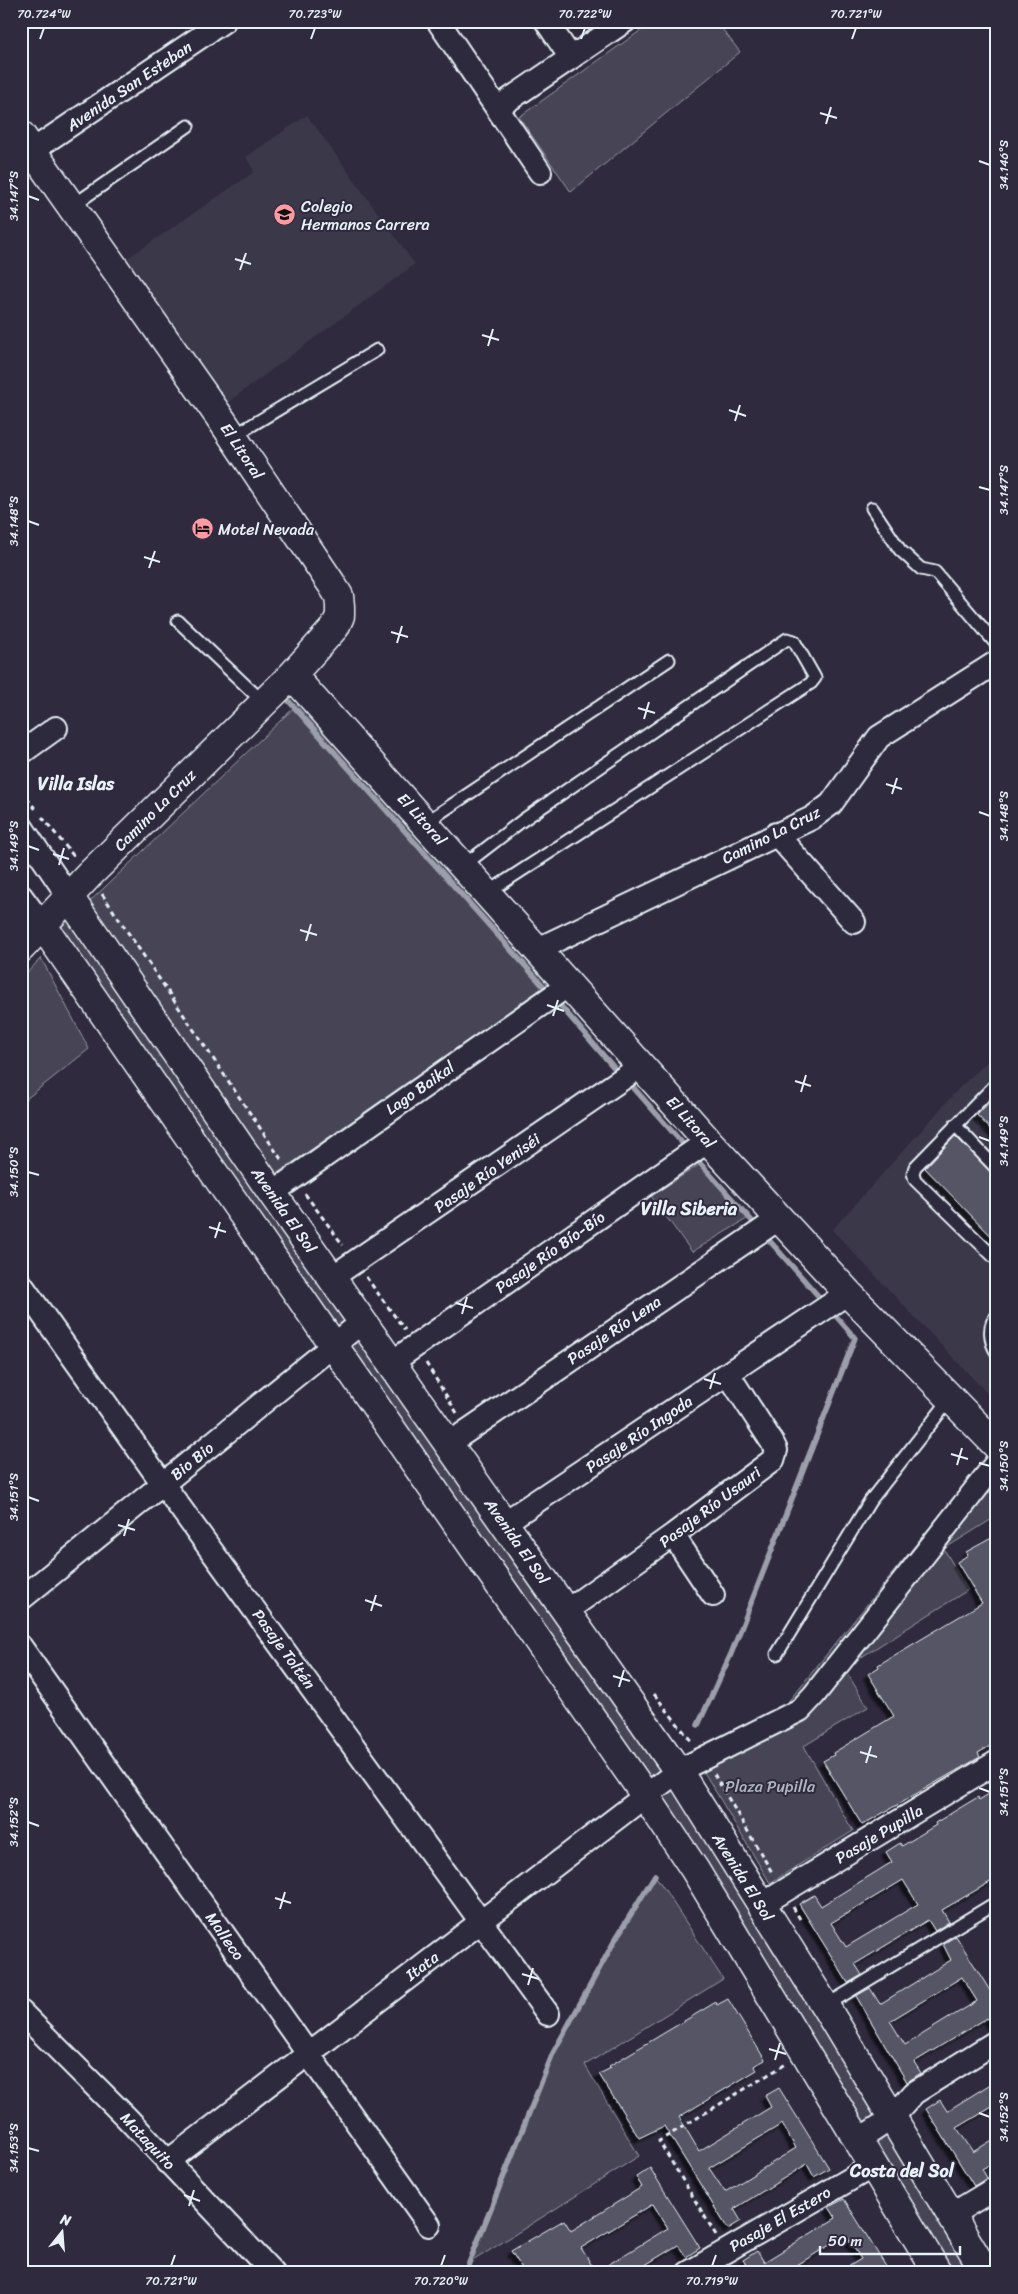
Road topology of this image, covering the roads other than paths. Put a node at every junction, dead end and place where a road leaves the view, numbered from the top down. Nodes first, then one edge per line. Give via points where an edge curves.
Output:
1 (224, 21) edge
2 (438, 21) edge
3 (546, 21) edge
4 (625, 21) edge
5 (571, 58) junction
6 (497, 108) junction
7 (188, 126) dead end
8 (27, 143) edge
9 (540, 172) dead end
10 (72, 206) junction
11 (377, 350) dead end
12 (232, 437) junction
13 (872, 508) dead end
14 (178, 621) dead end
15 (997, 645) edge
16 (669, 660) dead end
17 (997, 662) edge
18 (292, 675) junction
19 (263, 702) junction
20 (56, 728) dead end
21 (21, 753) edge
22 (425, 823) junction
23 (21, 826) edge
24 (776, 834) junction
25 (464, 866) junction
26 (487, 893) junction
27 (21, 896) edge
28 (69, 896) junction
29 (854, 922) dead end
30 (43, 926) junction
31 (21, 948) edge
32 (538, 949) junction
33 (570, 984) junction
34 (641, 1066) junction
35 (997, 1082) edge
36 (955, 1125) junction
37 (708, 1141) junction
38 (997, 1169) edge
39 (272, 1193) junction
40 (780, 1218) junction
41 (997, 1260) edge
42 (331, 1278) junction
43 (21, 1284) edge
44 (848, 1293) junction
45 (997, 1316) edge
46 (362, 1322) junction
47 (334, 1346) junction
48 (997, 1353) edge
49 (391, 1363) junction
50 (728, 1374) junction
51 (951, 1398) junction
52 (448, 1444) junction
53 (997, 1446) edge
54 (997, 1462) edge
55 (163, 1484) junction
56 (504, 1523) junction
57 (673, 1535) junction
58 (713, 1595) dead end
59 (21, 1599) edge
60 (566, 1611) junction
61 (21, 1647) edge
62 (777, 1654) dead end
63 (997, 1762) edge
64 (678, 1771) junction
65 (645, 1795) junction
66 (997, 1902) edge
67 (760, 1905) junction
68 (482, 1920) junction
69 (825, 2006) junction
70 (21, 2012) edge
71 (548, 2014) dead end
72 (997, 2041) edge
73 (308, 2054) junction
74 (892, 2118) junction
75 (857, 2141) junction
76 (167, 2162) junction
77 (873, 2166) junction
78 (997, 2186) edge
79 (951, 2215) junction
80 (429, 2225) dead end
81 (274, 2273) edge
82 (688, 2273) edge
83 (938, 2273) edge
84 (986, 2273) edge

1 - 8 street, Avenida San Esteban
2 - 6 street
3 - 5 street
4 - 5 street
5 - 6 street
6 - 9 street
7 - 10 lane
8 - 10 main road, El Litoral
10 - 12 main road, El Litoral
11 - 12 lane
12 - 18 main road, El Litoral via 339,596 340,616 334,627
13 - 15 lane via 900,550 921,569 935,572
14 - 19 lane
16 - 22 lane
17 - 24 street, Camino La Cruz via 879,737 831,804 812,818
18 - 19 main road, Camino La Cruz
18 - 22 main road, El Litoral
19 - 28 main road, Camino La Cruz
20 - 21 street
22 - 25 main road, El Litoral
23 - 28 street, Avenida El Sol
24 - 29 street
24 - 32 street, Camino La Cruz
25 - 26 main road, El Litoral
25 - 26 lane via 523,820 787,639 794,642 815,678 811,683
26 - 32 main road, El Litoral
27 - 30 street
28 - 30 main road, Camino La Cruz
28 - 39 main road, Avenida El Sol
30 - 31 main road, Camino La Cruz
30 - 47 main road
32 - 33 main road, El Litoral
33 - 34 main road, El Litoral
33 - 39 street, Lago Baikal
34 - 37 main road, El Litoral
34 - 42 street, Pasaje Río Yeniséi
35 - 36 lane
36 - 38 lane
36 - 41 lane via 915,1166 915,1180
37 - 40 main road, El Litoral
37 - 49 street, Pasaje Río Bío-Bío
39 - 42 main road, Avenida El Sol
40 - 44 main road, El Litoral
40 - 52 street, Pasaje Río Lena
42 - 46 main road, Avenida El Sol
43 - 55 street, Pasaje Toltén
44 - 50 street, Pasaje Río Ingoda
44 - 51 main road, El Litoral
45 - 48 lane via 992,1319 991,1338
46 - 47 street, Bio Bio
46 - 49 main road, Avenida El Sol
47 - 55 street, Bio Bio
47 - 65 main road
49 - 52 main road, Avenida El Sol
50 - 56 street, Pasaje Río Ingoda
50 - 57 street, Pasaje Río Usauri via 772,1442 776,1450 773,1460
51 - 53 main road, El Litoral
51 - 62 lane via 870,1501
52 - 56 main road, Avenida El Sol
54 - 64 street, Itata via 800,1710
55 - 59 street, Bio Bio
55 - 68 street, Pasaje Toltén
56 - 60 main road, Avenida El Sol
57 - 58 street
57 - 60 street, Pasaje Río Usauri
60 - 64 main road, Avenida El Sol
61 - 73 street, Malleco
63 - 67 street, Pasaje Pupilla
64 - 65 street, Itata
64 - 67 main road, Avenida El Sol
65 - 68 street, Itata
65 - 75 main road via 695,1870
66 - 69 lane
67 - 69 main road, Avenida El Sol
68 - 71 street, Pasaje Toltén
68 - 73 street, Itata
69 - 74 main road, Avenida El Sol
70 - 76 street, Mataquito
72 - 74 street via 914,2093
73 - 76 street, Itata
73 - 80 street, Malleco
74 - 75 street
74 - 79 main road, Avenida El Sol
75 - 77 main road
76 - 81 street, Mataquito
77 - 82 street, Pasaje El Estero
77 - 83 main road
78 - 79 street
79 - 84 main road, Avenida El Sol

